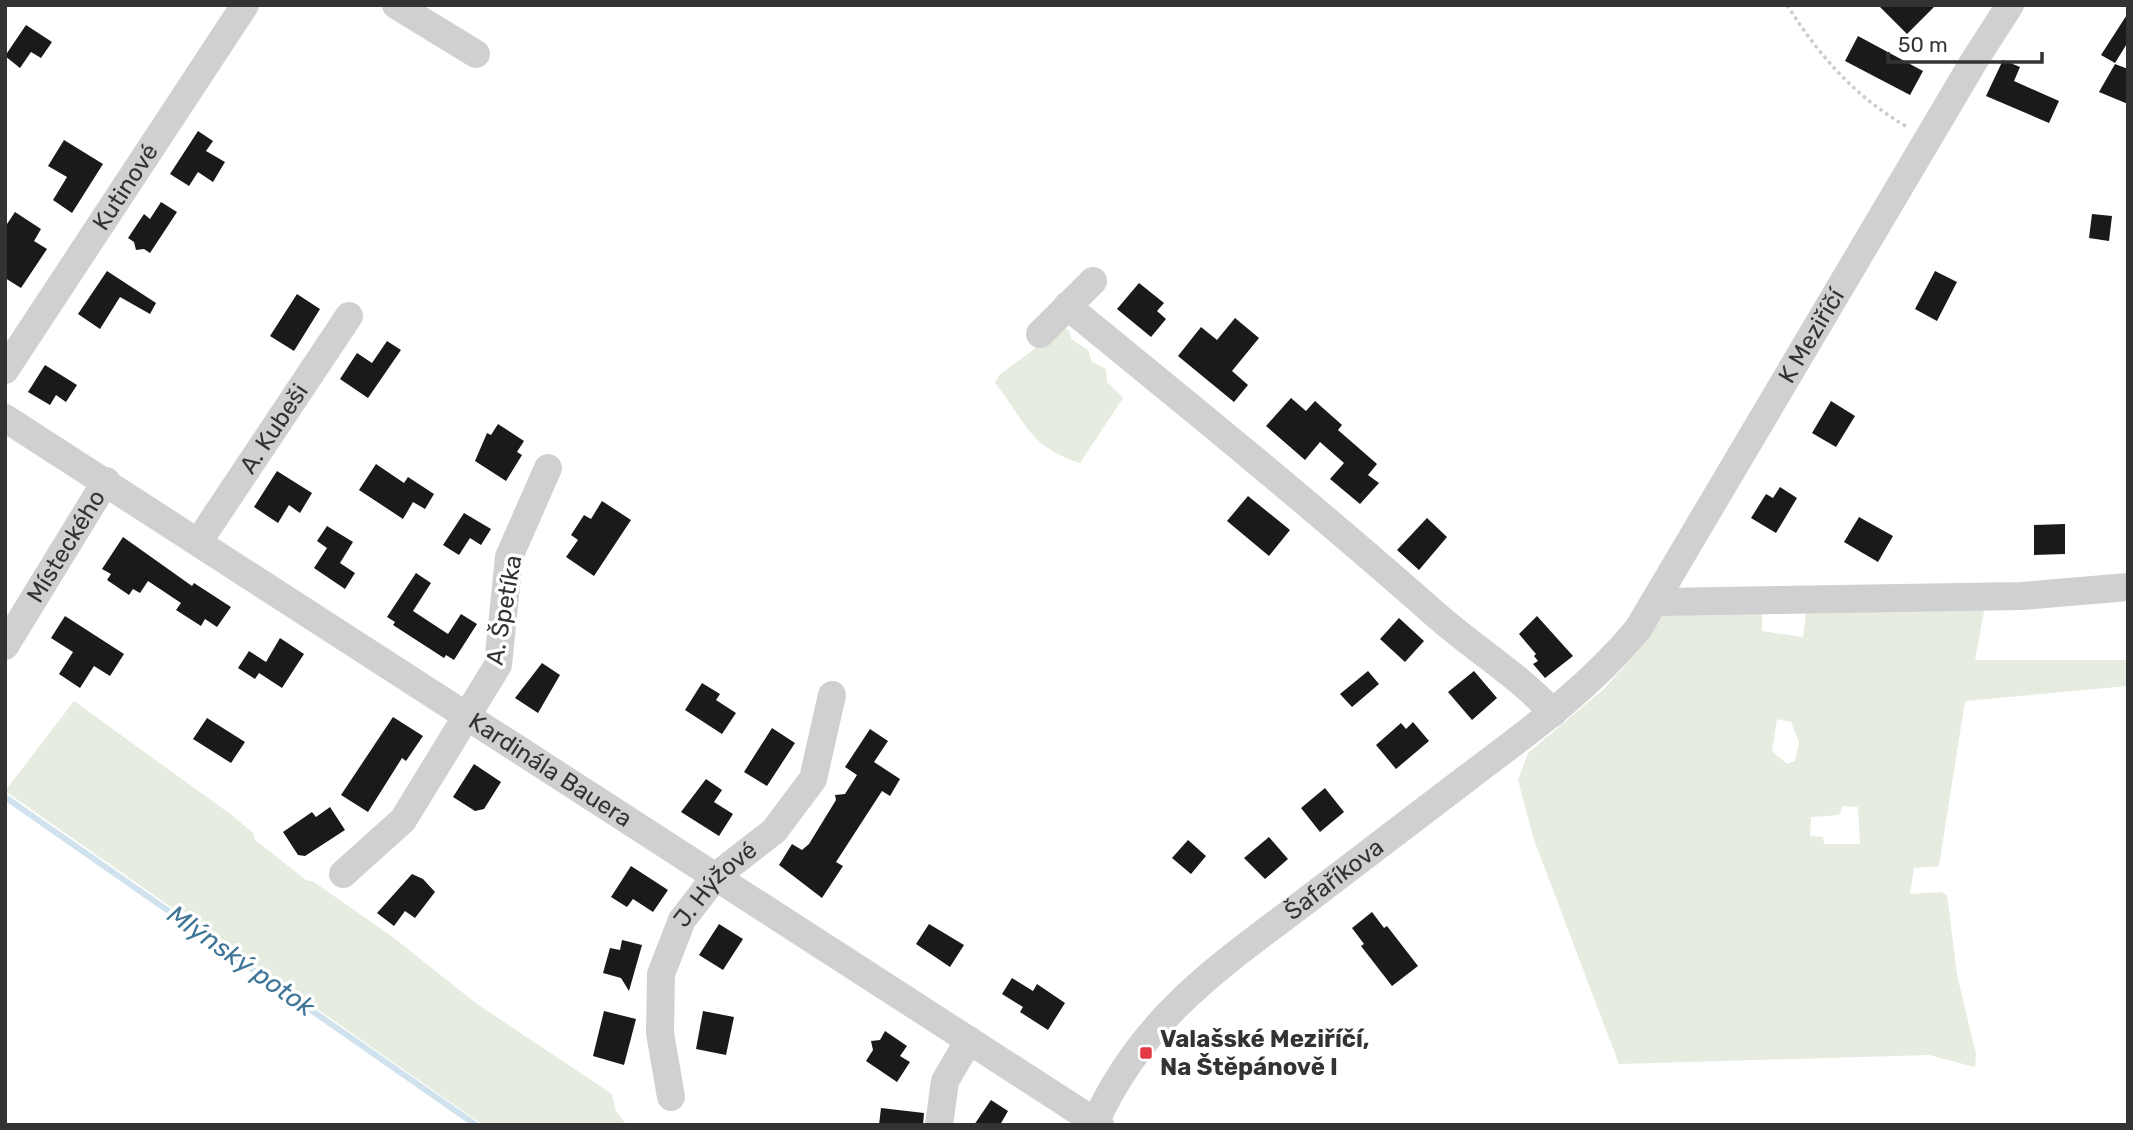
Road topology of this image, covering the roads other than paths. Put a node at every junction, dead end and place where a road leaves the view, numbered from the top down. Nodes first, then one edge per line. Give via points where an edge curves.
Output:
1 (245, 5) edge
2 (396, 5) edge
3 (2010, 5) edge
4 (476, 54) dead end
5 (1093, 281) dead end
6 (1067, 306) junction
7 (349, 316) dead end
8 (1040, 334) dead end
9 (5, 370) edge
10 (5, 418) edge
11 (548, 468) dead end
12 (106, 481) junction
13 (199, 541) junction
14 (2128, 587) edge
15 (1657, 602) junction
16 (5, 646) edge
17 (1609, 663) joint
18 (832, 695) dead end
19 (1553, 713) junction
20 (468, 715) junction
21 (343, 874) dead end
22 (716, 876) junction
23 (969, 1040) junction
24 (671, 1097) dead end
25 (1097, 1124) edge
26 (939, 1125) edge

1 - 9 street, Kutinové
2 - 4 street
3 - 15 street, K Meziříčí
5 - 6 street
6 - 8 street
6 - 19 street via 1343,532
7 - 13 street, A. Kubeši
10 - 12 street, Kardinála Bauera
11 - 20 street, A. Špetíka via 509,557 498,665
12 - 13 street, Kardinála Bauera
12 - 16 street, Místeckého
13 - 20 street, Kardinála Bauera
14 - 15 street via 2022,596
15 - 17 street, K Meziříčí
17 - 19 street, Šafaříkova
18 - 22 street, J. Hýžové via 813,779 774,831
19 - 25 street, Šafaříkova via 1186,995 1141,1042
20 - 21 street, A. Špetíka via 403,820
20 - 22 street, Kardinála Bauera
22 - 23 street, Kardinála Bauera
22 - 24 street, J. Hýžové via 682,920 661,974 660,1032
23 - 25 street, Kardinála Bauera
23 - 26 street via 946,1081

